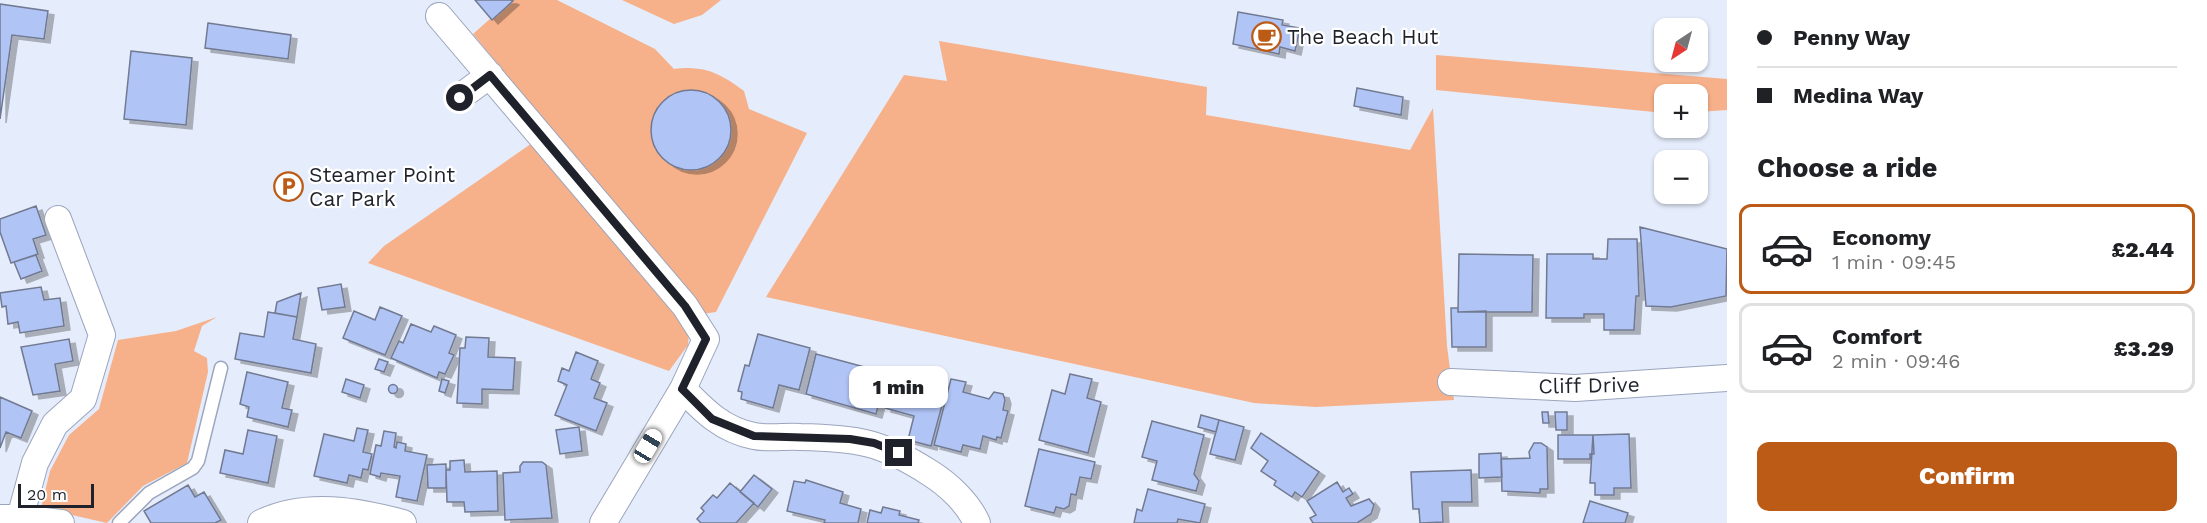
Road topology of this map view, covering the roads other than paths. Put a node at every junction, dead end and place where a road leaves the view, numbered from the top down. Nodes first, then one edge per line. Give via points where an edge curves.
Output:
1 (439, 16) dead end
2 (490, 75) junction
3 (460, 98) dead end
4 (58, 219) dead end
5 (221, 368) dead end
6 (1727, 378) edge
7 (1451, 382) dead end
8 (682, 389) junction
9 (10, 518) edge
10 (61, 523) edge
11 (119, 523) edge
12 (261, 523) edge
13 (403, 523) edge
14 (603, 523) edge
15 (977, 523) edge

1 - 2 street
2 - 3 street
2 - 8 street via 700,326 706,339
4 - 9 street via 102,334 83,399 55,424
5 - 11 lane via 198,461 193,468 149,493
6 - 7 street, Cliff Drive via 1575,388
8 - 14 street
8 - 15 street via 712,419 754,436 850,439 899,453 939,479
9 - 10 street
12 - 13 street via 314,510 364,512

